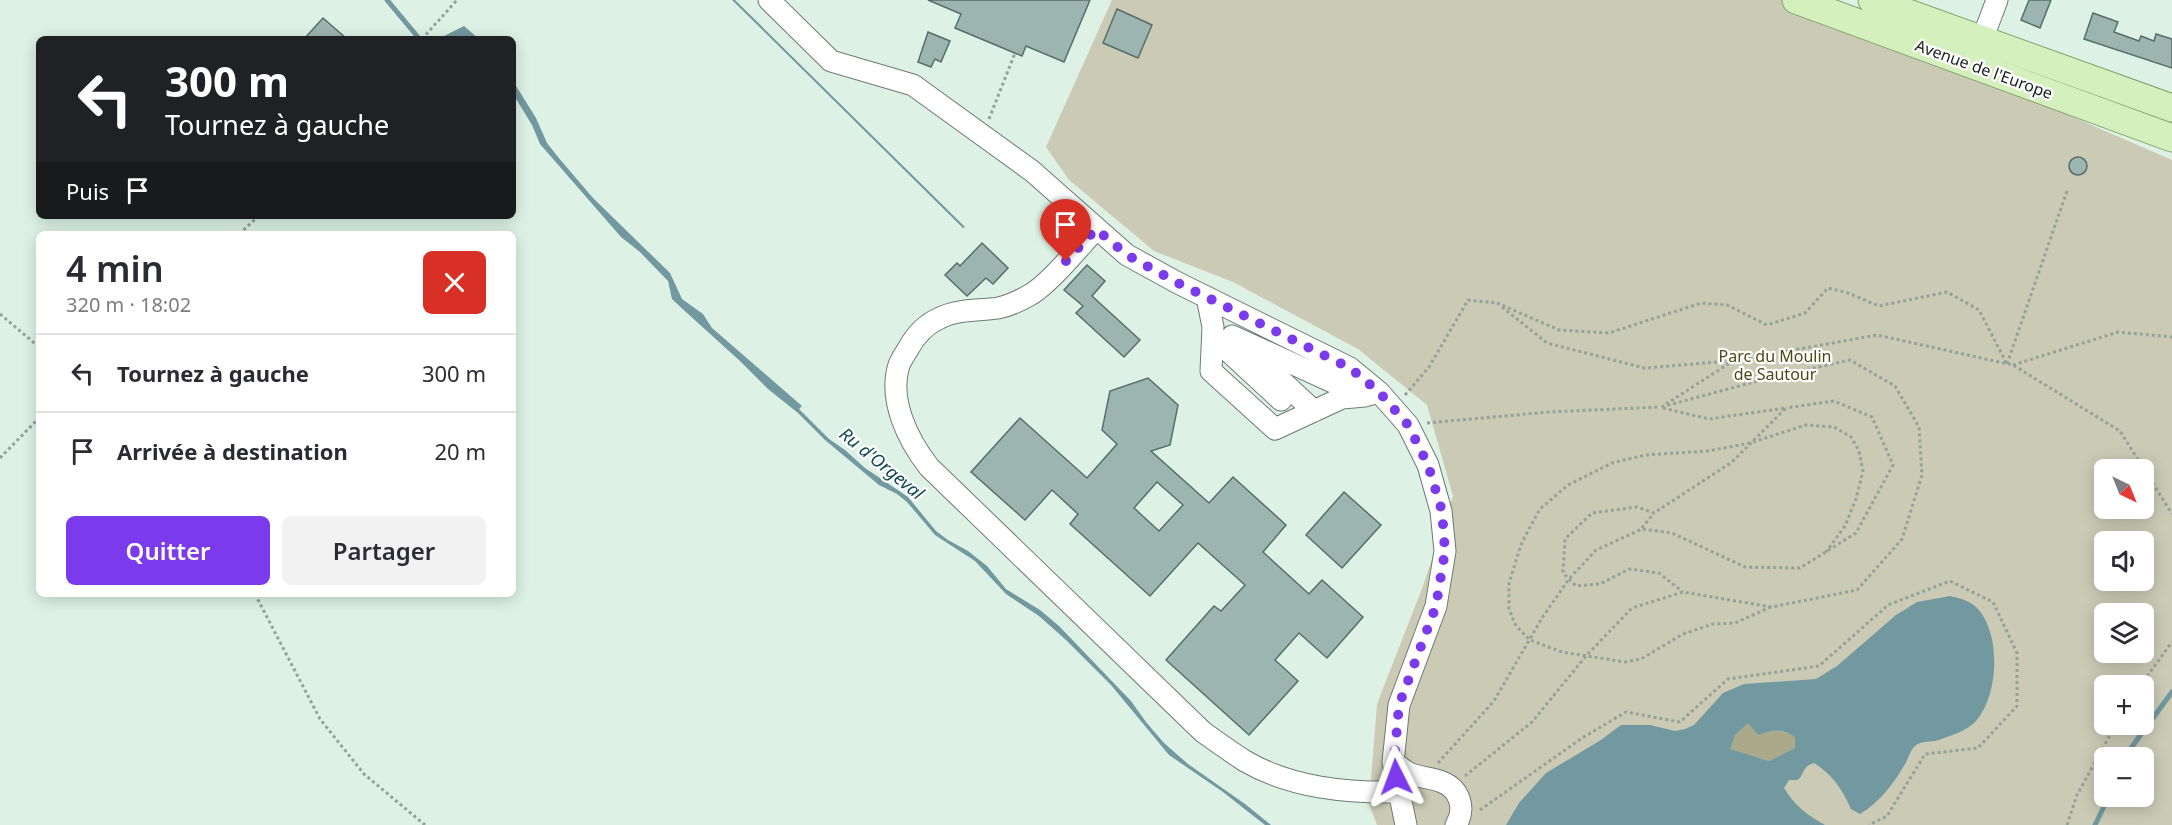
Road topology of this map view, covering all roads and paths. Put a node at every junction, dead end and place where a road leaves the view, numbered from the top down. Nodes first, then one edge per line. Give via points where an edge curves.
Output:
1 (458, 0) edge
2 (769, 0) edge
3 (1796, 0) edge
4 (1872, 0) edge
5 (1997, 0) edge
6 (425, 36) edge
7 (1982, 40) junction
8 (1015, 53) dead end
9 (2172, 108) edge
10 (978, 132) junction
11 (2172, 138) edge
12 (2067, 191) dead end
13 (256, 219) edge
14 (1096, 229) junction
15 (242, 231) edge
16 (1207, 297) junction
17 (1497, 303) junction
18 (0, 314) edge
19 (2172, 337) edge
20 (1218, 338) junction
21 (36, 344) edge
22 (1733, 361) junction
23 (2007, 364) junction
24 (2013, 365) junction
25 (1379, 392) junction
26 (1352, 396) junction
27 (1661, 407) junction
28 (1394, 408) junction
29 (1786, 408) junction
30 (1301, 417) junction
31 (36, 421) edge
32 (1408, 425) junction
33 (1750, 443) junction
34 (0, 458) edge
35 (1654, 513) junction
36 (2172, 514) edge
37 (1642, 529) junction
38 (1826, 552) junction
39 (1569, 579) junction
40 (1683, 592) junction
41 (257, 597) edge
42 (1772, 606) junction
43 (1530, 640) junction
44 (2172, 642) edge
45 (1586, 656) junction
46 (2148, 675) edge
47 (2110, 735) edge
48 (1394, 762) junction
49 (1424, 778) junction
50 (1451, 787) junction
51 (1399, 792) junction
52 (1478, 812) dead end
53 (425, 825) edge
54 (1406, 825) edge
55 (1456, 825) edge
56 (1869, 825) edge
57 (2067, 825) edge

1 - 6 path
2 - 10 street via 831,61 913,85
3 - 11 main road, Avenue de l'Europe
4 - 7 main road, Avenue de l'Europe
5 - 7 street
7 - 9 main road, Avenue de l'Europe
8 - 10 path via 989,120
10 - 14 street via 1032,171
12 - 23 path
13 - 15 path
14 - 16 street via 1127,255
14 - 51 street via 1030,296 1001,308 941,317 913,339 899,365 897,391 900,411 917,452 1203,732 1246,762 1282,778 1328,789
16 - 20 street
16 - 25 street via 1350,368
17 - 22 path via 1547,343 1644,368
17 - 23 path via 1559,330 1609,333 1701,303 1726,305 1767,325 1805,313 1828,288 1879,306 1947,292 1978,310
17 - 28 path via 1468,300 1429,367
18 - 21 path
19 - 24 path via 2118,332
20 - 26 street via 1336,384
20 - 30 street
20 - 30 street
22 - 23 path via 1877,335
22 - 27 path
23 - 24 path
24 - 36 path via 2120,431
25 - 26 street
25 - 28 street
26 - 30 street
27 - 29 path via 1709,419
27 - 32 path
27 - 42 path via 1850,360 1895,386 1919,427 1922,475 1902,539 1857,590
28 - 32 street
29 - 33 path
29 - 38 path via 1834,400 1872,417 1893,465 1856,533
31 - 34 path
32 - 48 street via 1428,465 1442,511 1445,551 1436,606 1399,705
33 - 35 path via 1732,462
33 - 38 path via 1806,425 1834,427 1851,437 1863,471 1845,526
33 - 43 path via 1708,452 1645,455 1612,463 1568,485 1540,509 1522,542 1509,584 1509,609 1516,626
35 - 37 path
35 - 39 path via 1637,507 1592,513 1565,538 1563,573
37 - 38 path via 1672,533 1745,567 1800,568
37 - 39 path via 1596,550
39 - 40 path via 1576,586 1600,584 1629,569 1659,573
39 - 43 path
40 - 42 path
40 - 45 path via 1632,608
41 - 53 path via 320,719 364,774
42 - 45 path via 1735,623 1713,624 1683,634 1641,659 1625,662
43 - 45 path
43 - 49 path via 1494,701
44 - 46 path
45 - 50 path via 1532,722
47 - 57 path via 2078,795
48 - 49 street via 1408,773
48 - 51 street
49 - 50 street
50 - 55 street via 1460,801 1461,816
51 - 54 street
52 - 56 path via 1582,738 1626,712 1680,722 1728,679 1819,666 1888,605 1950,581 1993,602 2017,653 2017,706 1978,748 1925,754 1887,816

